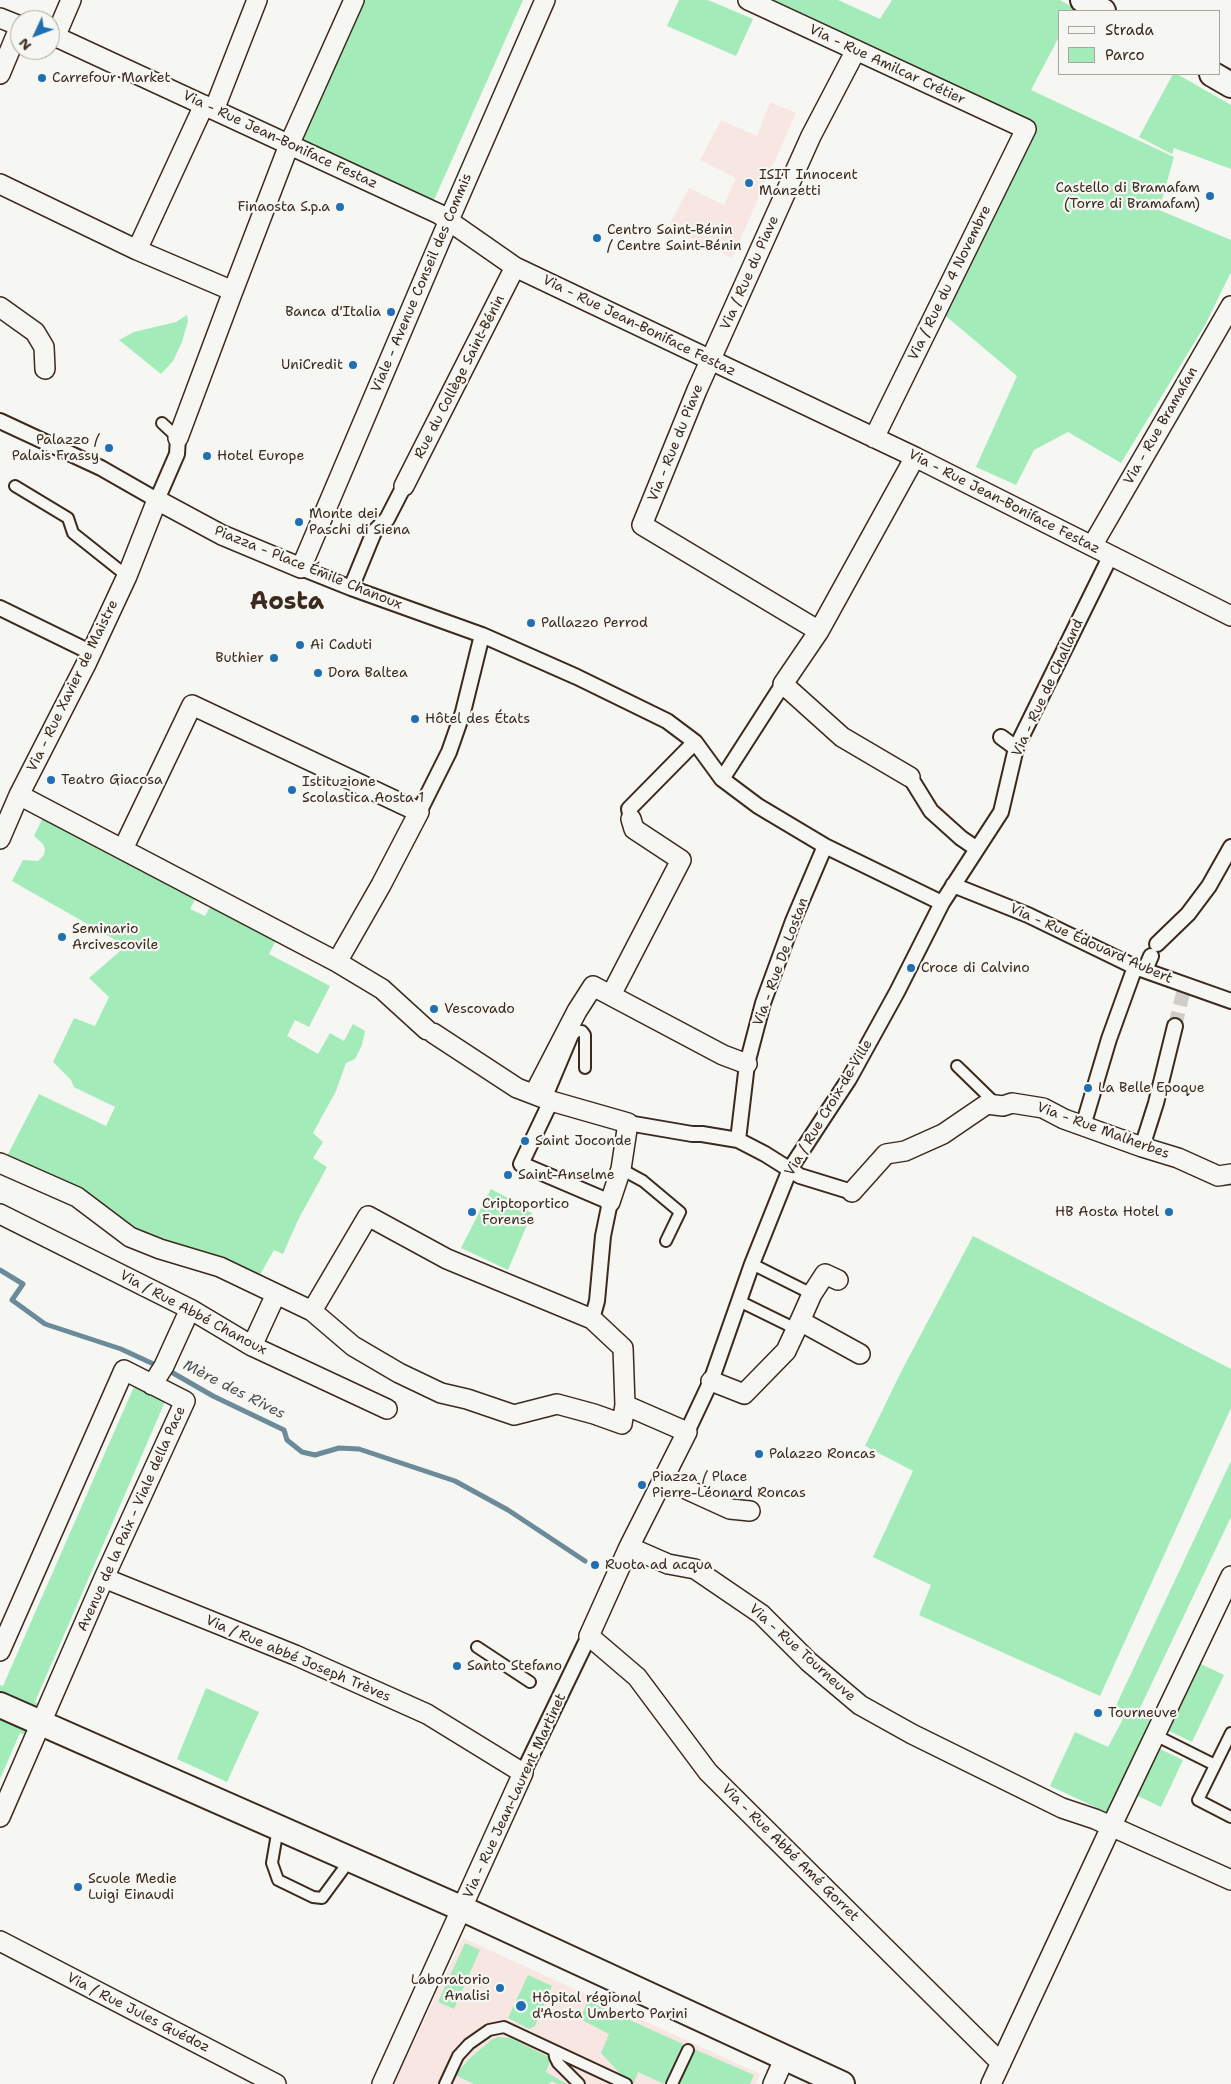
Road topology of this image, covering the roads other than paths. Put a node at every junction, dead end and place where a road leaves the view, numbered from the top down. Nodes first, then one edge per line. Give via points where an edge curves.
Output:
1 (71, 0) edge
2 (257, 0) edge
3 (354, 0) edge
4 (545, 0) edge
5 (748, 0) edge
6 (1083, 0) edge
7 (1101, 10) edge
8 (60, 21) edge
9 (60, 37) edge
10 (10, 50) edge
11 (856, 50) junction
12 (0, 74) edge
13 (1214, 75) edge
14 (1231, 85) edge
15 (209, 107) junction
16 (1026, 129) joint
17 (289, 145) junction
18 (0, 185) edge
19 (449, 220) junction
20 (137, 250) junction
21 (515, 267) junction
22 (234, 291) junction
23 (1231, 306) edge
24 (0, 308) edge
25 (711, 361) junction
26 (45, 369) dead end
27 (0, 421) edge
28 (162, 423) dead end
29 (178, 438) junction
30 (874, 438) junction
31 (914, 457) junction
32 (15, 486) dead end
33 (404, 486) joint
34 (157, 500) junction
35 (1092, 546) junction
36 (1111, 555) junction
37 (302, 568) junction
38 (127, 576) junction
39 (351, 588) junction
40 (0, 608) edge
41 (1231, 616) edge
42 (819, 632) junction
43 (482, 635) junction
44 (92, 653) junction
45 (783, 684) junction
46 (1001, 737) dead end
47 (695, 742) junction
48 (1016, 748) junction
49 (910, 777) joint
50 (722, 779) junction
51 (19, 795) junction
52 (419, 812) junction
53 (631, 820) joint
54 (0, 839) edge
55 (825, 846) junction
56 (1231, 847) edge
57 (123, 849) junction
58 (977, 849) junction
59 (952, 884) junction
60 (942, 903) junction
61 (337, 962) junction
62 (1140, 968) junction
63 (611, 995) junction
64 (1231, 1001) edge
65 (1175, 1026) tunnel mouth
66 (747, 1064) junction
67 (958, 1066) dead end
68 (585, 1068) dead end
69 (543, 1098) junction
70 (996, 1104) junction
71 (628, 1123) junction
72 (1083, 1126) junction
73 (738, 1140) junction
74 (1142, 1148) junction
75 (0, 1163) edge
76 (621, 1169) junction
77 (790, 1169) junction
78 (1231, 1174) edge
79 (852, 1192) joint
80 (610, 1202) junction
81 (0, 1214) edge
82 (666, 1242) dead end
83 (752, 1264) junction
84 (838, 1280) dead end
85 (276, 1294) junction
86 (812, 1294) junction
87 (739, 1301) junction
88 (190, 1310) junction
89 (312, 1310) junction
90 (592, 1319) junction
91 (798, 1325) junction
92 (252, 1346) junction
93 (860, 1354) dead end
94 (159, 1375) junction
95 (710, 1381) junction
96 (625, 1405) junction
97 (387, 1408) dead end
98 (686, 1432) junction
99 (662, 1478) junction
100 (750, 1511) dead end
101 (629, 1546) junction
102 (1231, 1576) edge
103 (104, 1578) junction
104 (589, 1636) junction
105 (477, 1646) dead end
106 (0, 1652) edge
107 (530, 1682) dead end
108 (0, 1705) edge
109 (42, 1723) junction
110 (1231, 1733) edge
111 (1155, 1735) junction
112 (1215, 1765) junction
113 (523, 1773) junction
114 (1231, 1816) edge
115 (0, 1817) edge
116 (1111, 1827) junction
117 (278, 1828) junction
118 (350, 1860) junction
119 (1231, 1880) edge
120 (463, 1909) junction
121 (0, 1941) edge
122 (554, 2050) junction
123 (688, 2050) dead end
124 (785, 2057) junction
125 (1001, 2063) junction
126 (276, 2084) edge
127 (382, 2084) edge
128 (445, 2084) edge
129 (579, 2084) edge
130 (626, 2084) edge
131 (672, 2084) edge
132 (773, 2084) edge
133 (842, 2084) edge
134 (991, 2084) edge

1 - 8 street
2 - 15 street
3 - 17 street
4 - 19 street, Viale - Avenue Conseil des Commis
5 - 11 street, Via - Rue Amilcar Crétier
6 - 7 street
9 - 15 street, Via - Rue Jean-Boniface Festaz
10 - 12 street
11 - 16 street, Via - Rue Amilcar Crétier
11 - 25 street, Via / Rue du Piave via 811,136
13 - 14 street
15 - 17 street, Via - Rue Jean-Boniface Festaz
15 - 20 street
16 - 30 street, Via / Rue du 4 Novembre
17 - 19 street, Via - Rue Jean-Boniface Festaz
17 - 22 street
18 - 20 street
19 - 21 street, Via - Rue Jean-Boniface Festaz
19 - 37 street, Viale - Avenue Conseil des Commis
20 - 22 street
21 - 25 street, Via - Rue Jean-Boniface Festaz
21 - 33 street, Rue du Collège Saint-Bénin
22 - 29 street
23 - 35 street, Via - Rue Bramafan
24 - 26 street via 35,332 44,347
25 - 30 street, Via - Rue Jean-Boniface Festaz
25 - 42 street, Via - Rue du Piave via 642,525
27 - 34 street via 102,468
28 - 29 lane
29 - 34 street via 177,454
30 - 31 street, Via - Rue Jean-Boniface Festaz
31 - 35 street, Via - Rue Jean-Boniface Festaz
31 - 42 street via 854,561
32 - 38 lane via 68,518 73,533
33 - 39 street via 387,519 374,532
34 - 37 street, Piazza - Place Émile Chanoux via 222,535
34 - 38 street
35 - 36 street, Via - Rue Jean-Boniface Festaz
36 - 41 street, Via - Rue Jean-Boniface Festaz
36 - 48 street, Via - Rue de Challand
37 - 39 street, Piazza - Place Émile Chanoux
38 - 44 street, Via - Rue Xavier de Maistre
39 - 43 street, Piazza - Place Émile Chanoux
40 - 44 street
42 - 45 street
43 - 47 street, Piazza - Place Émile Chanoux via 622,698 667,721
43 - 52 street via 463,712
44 - 51 street, Via - Rue Xavier de Maistre
45 - 49 street via 842,737
45 - 50 street
46 - 48 street
47 - 50 street, Piazza - Place Émile Chanoux
47 - 53 street via 629,809
48 - 58 street, Via - Rue de Challand via 1001,812
49 - 58 street via 931,811
50 - 55 street, Piazza - Place Émile Chanoux via 758,806
51 - 54 street, Via - Rue Xavier de Maistre
51 - 57 street
52 - 57 street via 192,705
52 - 61 street
53 - 63 street via 634,828 681,860
55 - 60 street, Piazza - Place Émile Chanoux
55 - 66 street, Via - Rue De Lostan via 769,985
56 - 62 street via 1209,886 1188,914
57 - 61 street
58 - 59 street, Via - Rue de Challand
59 - 60 street, Via / Rue Croix-de-Ville
59 - 62 street, Via - Rue Édouard Aubert via 1028,915
60 - 77 street, Via / Rue Croix-de-Ville via 849,1079
61 - 69 street via 382,989 430,1032 498,1077
62 - 64 street, Via - Rue Édouard Aubert via 1184,989
62 - 72 street via 1109,1039
63 - 66 street via 723,1055
63 - 69 street via 594,986 577,1011
65 - 74 street
66 - 73 street, Via - Rue De Lostan
67 - 70 lane
68 - 69 lane via 586,1035 577,1031
69 - 71 street
69 - 80 street via 521,1164
70 - 72 street, Via - Rue Malherbes via 1003,1106 1012,1102 1043,1108
70 - 79 street, Via - Rue Malherbes via 987,1104 943,1134 905,1151 886,1154
71 - 73 street
71 - 76 street
72 - 74 street, Via - Rue Malherbes
73 - 77 street
74 - 78 street, Via - Rue Malherbes via 1178,1158 1218,1176
75 - 85 street via 77,1197 130,1237 220,1267
76 - 80 street
76 - 82 lane via 680,1212
77 - 79 street via 800,1176
77 - 83 street, Via / Rue Croix-de-Ville
80 - 90 street
81 - 88 street, Via / Rue Abbé Chanoux
83 - 86 lane
83 - 87 street, Via / Rue Croix-de-Ville
84 - 86 street via 825,1274
85 - 89 street
85 - 92 street
86 - 91 street
87 - 91 lane
87 - 95 street, Via / Rue Croix-de-Ville
88 - 92 street, Via / Rue Abbé Chanoux
88 - 94 street
89 - 90 street via 368,1216 447,1259
89 - 96 street via 353,1346 398,1373 441,1393 514,1415 558,1404 622,1424
90 - 96 street via 624,1348
91 - 93 street
91 - 95 street via 786,1351 744,1394
92 - 97 street, Via / Rue Abbé Chanoux
94 - 103 street, Avenue de la Paix - Viale della Pace via 185,1401
94 - 106 street, Avenue de la Paix - Viale della Pace via 124,1370
95 - 98 street, Via / Rue Croix-de-Ville
96 - 98 street
98 - 99 street, Via - Rue Jean-Laurent Martinet
99 - 100 street via 730,1508
99 - 101 street, Via - Rue Jean-Laurent Martinet
101 - 104 street, Via - Rue Jean-Laurent Martinet
101 - 116 street, Via - Rue Tourneuve via 668,1564 695,1569 761,1614 809,1662 860,1705 1062,1808
102 - 111 street
103 - 109 street, Avenue de la Paix - Viale della Pace
103 - 113 street, Via / Rue abbé Joseph Trèves via 295,1655 427,1714
104 - 113 street, Via - Rue Jean-Laurent Martinet via 556,1697
104 - 125 street, Via - Rue Abbé Amé Gorret via 637,1677 708,1772
105 - 107 lane
108 - 109 street
109 - 115 street, Avenue de la Paix - Viale della Pace
109 - 117 street
110 - 112 lane
111 - 112 lane
111 - 116 street
112 - 114 lane via 1198,1800
113 - 120 street, Via - Rue Jean-Laurent Martinet
116 - 119 street, Via - Rue Tourneuve
116 - 125 street
117 - 118 street
117 - 118 lane via 272,1863 278,1880 313,1897 322,1898
118 - 120 street
120 - 124 street
120 - 127 street, Via - Rue Jean-Laurent Martinet
121 - 126 street, Via / Rue Jules Guédoz
122 - 128 lane via 504,2027 497,2027 469,2044 458,2056
122 - 129 lane via 558,2063
122 - 130 lane
123 - 131 lane
124 - 132 street
124 - 133 street
125 - 134 street

